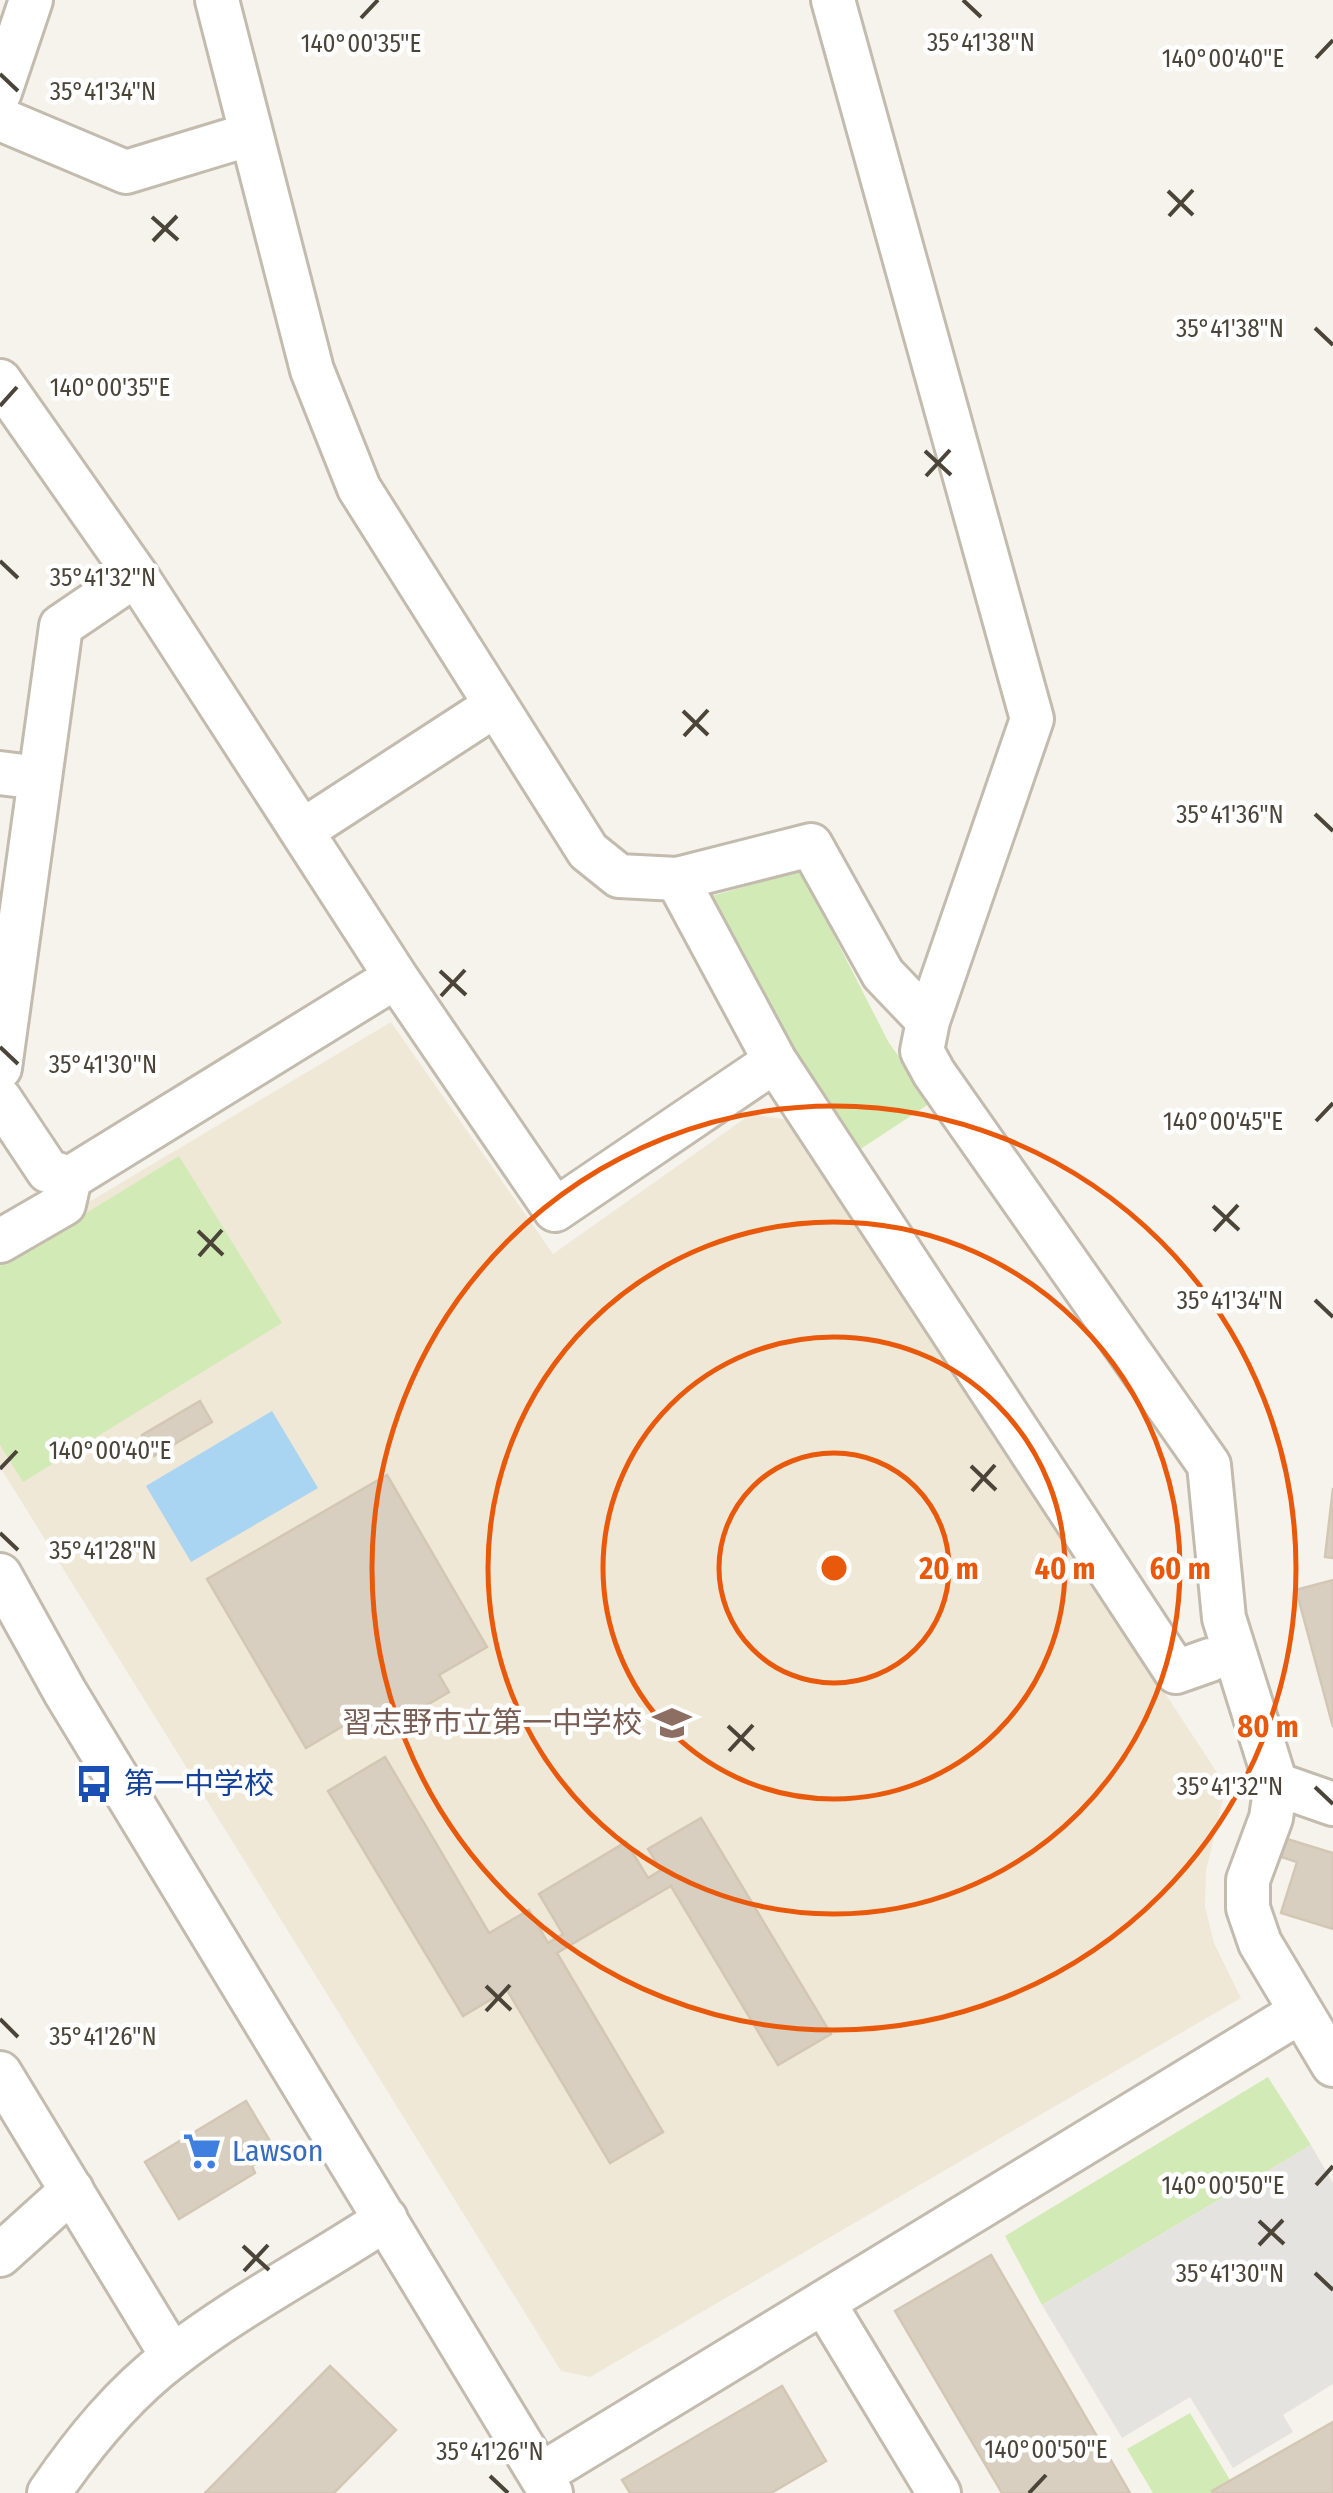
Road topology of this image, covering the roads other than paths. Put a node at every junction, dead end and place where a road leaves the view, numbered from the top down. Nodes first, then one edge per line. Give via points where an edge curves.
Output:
1 (32, 0) edge
2 (216, 0) edge
3 (834, 0) edge
4 (0, 92) edge
5 (0, 119) edge
6 (251, 134) junction
7 (0, 381) edge
8 (136, 575) junction
9 (496, 705) junction
10 (20, 776) edge
11 (302, 831) junction
12 (677, 880) junction
13 (396, 977) junction
14 (928, 1021) junction
15 (775, 1061) junction
16 (0, 1068) edge
17 (0, 1099) edge
18 (70, 1178) junction
19 (0, 1242) edge
20 (0, 1575) edge
21 (1210, 1660) dead end
22 (1276, 1784) junction
23 (1333, 1804) edge
24 (1300, 2012) junction
25 (1333, 2065) edge
26 (0, 2073) edge
27 (72, 2190) junction
28 (386, 2219) junction
29 (0, 2256) edge
30 (824, 2303) junction
31 (172, 2356) junction
32 (545, 2484) edge
33 (49, 2493) edge
34 (939, 2493) edge

1 - 4 street
2 - 6 street
3 - 14 street via 1032,719
5 - 6 street via 126,172
6 - 9 street via 312,370 359,488
7 - 8 street
8 - 10 street via 61,626
8 - 11 street
9 - 11 street
9 - 12 street via 588,851 619,876
10 - 16 street
11 - 13 street
12 - 14 street via 811,845 883,974
12 - 15 street
13 - 15 street via 555,1210
13 - 18 street
14 - 22 street via 922,1051 934,1074 1209,1465 1224,1618
15 - 21 street via 1176,1672
17 - 18 street via 48,1171
18 - 19 street via 64,1204
20 - 28 street
22 - 23 street
22 - 24 street via 1248,1880 1248,1908
24 - 25 street
24 - 30 street
26 - 27 street
27 - 29 street
27 - 31 street
28 - 31 street
28 - 32 street
30 - 32 street
30 - 34 street
31 - 33 street via 123,2400

